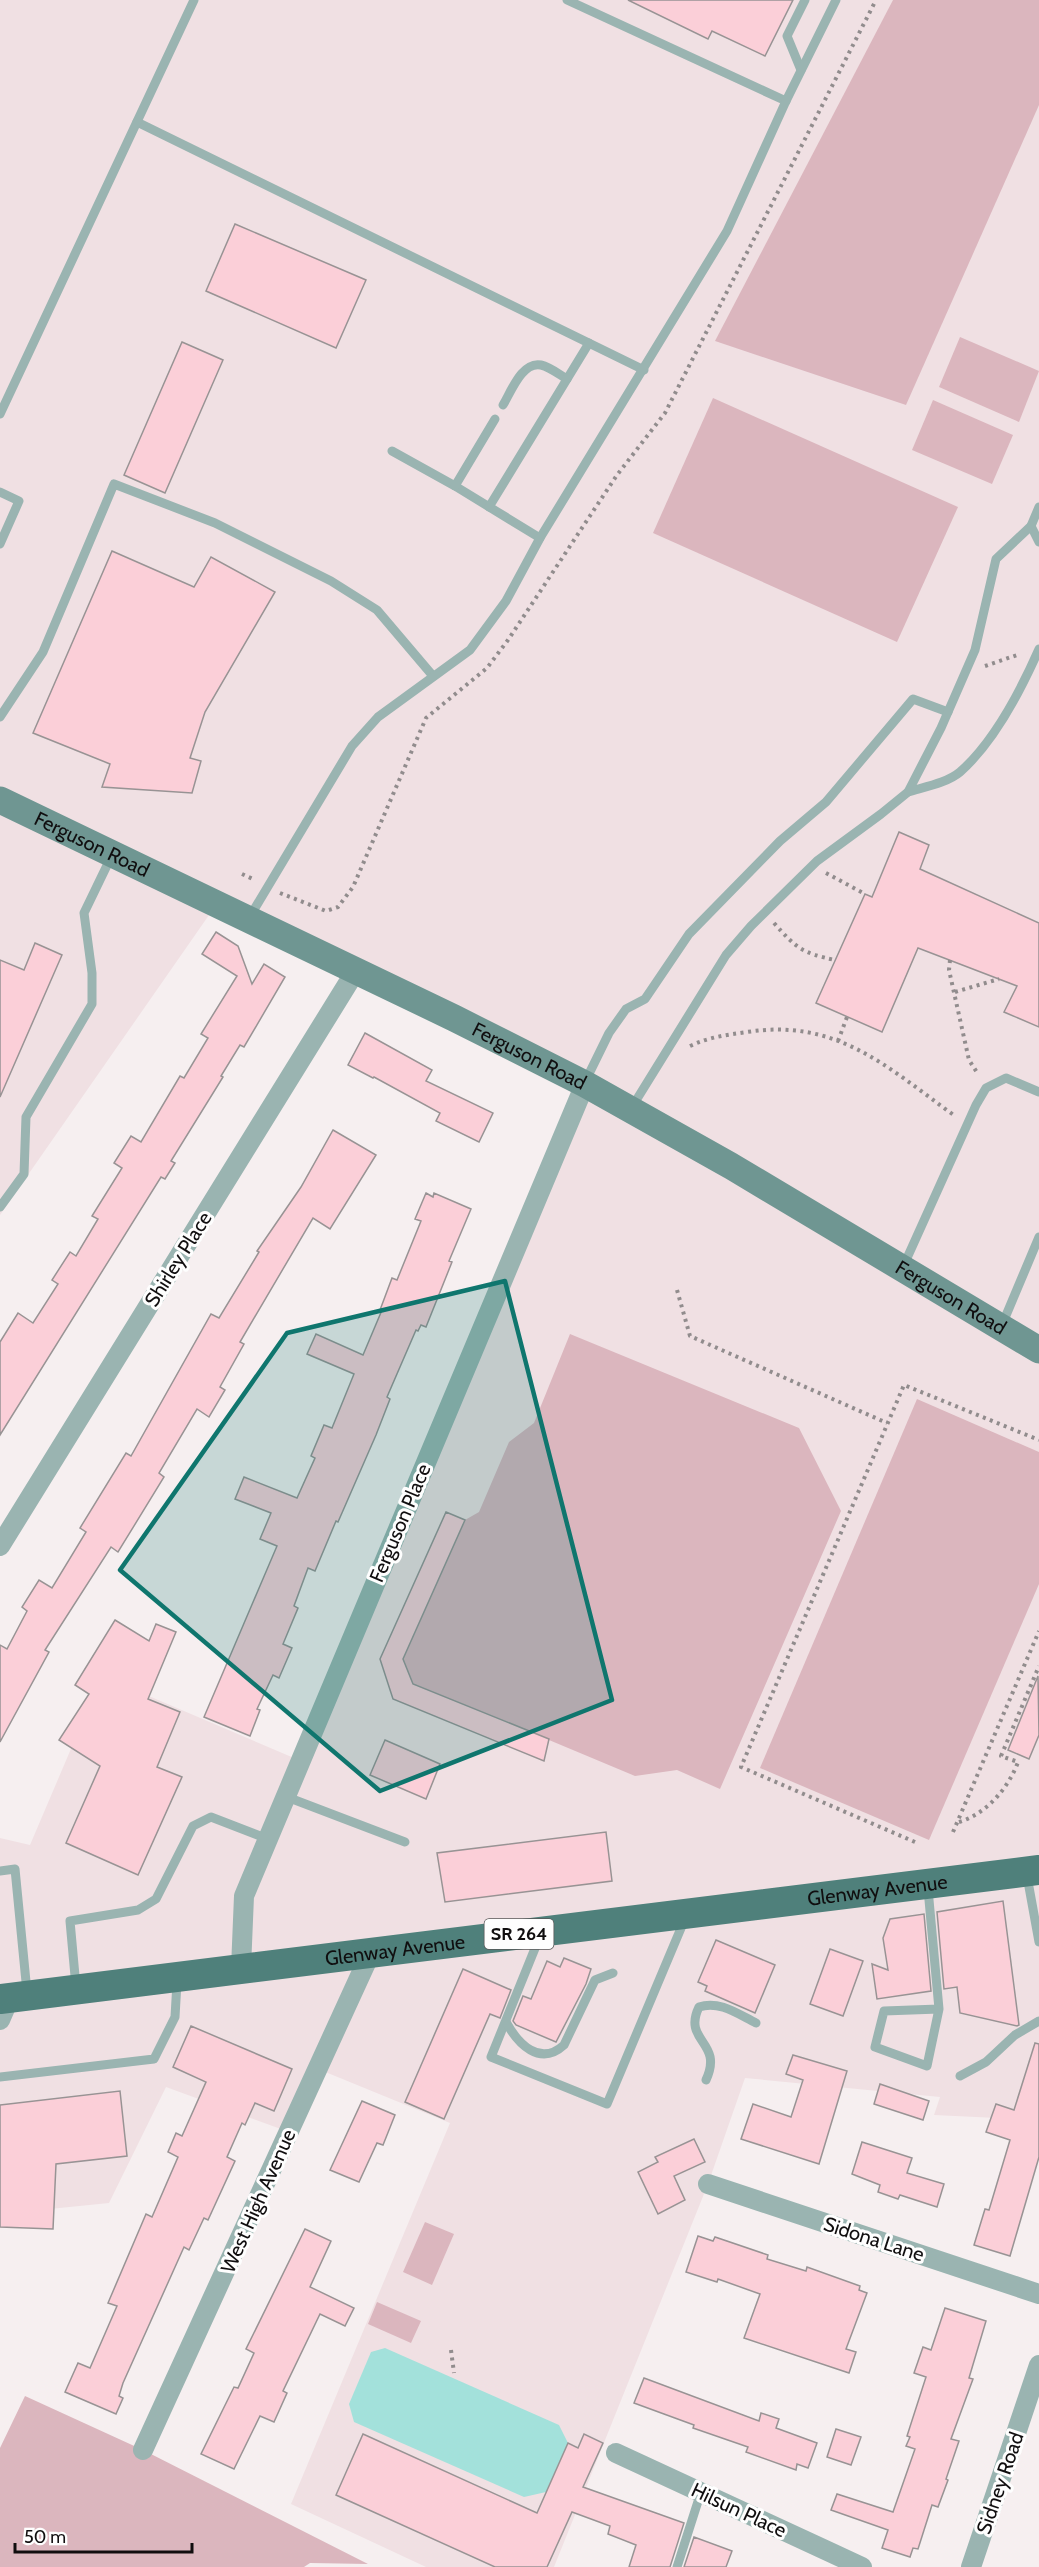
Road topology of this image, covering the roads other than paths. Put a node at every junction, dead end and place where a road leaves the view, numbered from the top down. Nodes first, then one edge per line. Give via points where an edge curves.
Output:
1 (194, 0) edge
2 (567, 0) edge
3 (805, 0) edge
4 (836, 0) edge
5 (801, 70) junction
6 (786, 101) junction
7 (137, 122) junction
8 (589, 343) junction
9 (644, 370) junction
10 (567, 379) junction
11 (503, 405) dead end
12 (0, 414) edge
13 (495, 419) dead end
14 (392, 450) dead end
15 (455, 486) junction
16 (0, 492) edge
17 (489, 507) junction
18 (1039, 507) edge
19 (1031, 526) junction
20 (540, 538) junction
21 (1039, 542) edge
22 (0, 544) edge
23 (1039, 649) edge
24 (433, 676) junction
25 (948, 712) junction
26 (0, 717) edge
27 (908, 792) junction
28 (0, 800) edge
29 (112, 854) junction
30 (248, 920) junction
31 (355, 972) junction
32 (585, 1084) junction
33 (1039, 1092) edge
34 (630, 1109) junction
35 (0, 1207) edge
36 (1039, 1237) edge
37 (903, 1268) junction
38 (1001, 1327) junction
39 (1039, 1350) edge
40 (0, 1546) edge
41 (287, 1797) junction
42 (269, 1839) junction
43 (405, 1842) dead end
44 (0, 1871) edge
45 (1033, 1871) edge
46 (928, 1884) junction
47 (687, 1913) junction
48 (542, 1931) junction
49 (1039, 1942) edge
50 (371, 1952) junction
51 (241, 1968) junction
52 (613, 1972) dead end
53 (177, 1976) junction
54 (76, 1989) junction
55 (9, 2003) edge
56 (939, 2009) junction
57 (1039, 2021) edge
58 (506, 2022) junction
59 (756, 2022) dead end
60 (960, 2076) dead end
61 (0, 2077) edge
62 (706, 2080) dead end
63 (708, 2184) dead end
64 (1039, 2294) edge
65 (1039, 2365) edge
66 (143, 2450) dead end
67 (616, 2453) dead end
68 (701, 2492) junction
69 (677, 2567) edge
70 (862, 2567) edge
71 (971, 2567) edge

1 - 7 lane
2 - 6 lane
3 - 5 lane via 787,36
4 - 5 lane
5 - 6 lane
6 - 9 lane via 727,231
7 - 8 lane
7 - 12 lane
8 - 9 lane
8 - 10 lane
9 - 20 lane
10 - 11 lane via 541,365 530,366
10 - 17 lane
13 - 15 lane
14 - 15 lane
15 - 17 lane
16 - 22 lane via 19,501
17 - 20 lane
18 - 19 lane
19 - 21 lane
19 - 25 lane via 996,559 975,650
20 - 24 lane via 506,601 470,651
23 - 27 lane via 1015,699 958,774
24 - 26 lane via 377,610 331,581 215,523 114,484 43,652
24 - 30 lane via 378,717 352,746
25 - 27 lane
25 - 32 lane via 912,699 826,802 780,841 689,934 645,999 626,1009 609,1033
27 - 34 lane via 817,861 726,955
28 - 29 street, Ferguson Road
29 - 30 street, Ferguson Road
29 - 35 lane via 84,913 92,1004 26,1117 24,1173
30 - 31 street, Ferguson Road
31 - 32 street, Ferguson Road
31 - 40 street, Shirley Place
32 - 34 street, Ferguson Road
32 - 41 street, Ferguson Place
33 - 37 lane via 1006,1078 986,1088
34 - 37 street, Ferguson Road
36 - 38 lane
37 - 38 street, Ferguson Road
38 - 39 street, Ferguson Road
41 - 42 street, Ferguson Place
41 - 43 lane
42 - 51 street, Ferguson Place via 244,1896
42 - 54 lane via 211,1817 192,1826 156,1899 138,1910 70,1921
44 - 55 lane via 15,1869
45 - 46 main road, Glenway Avenue / SR 264
45 - 49 lane
46 - 47 main road, Glenway Avenue / SR 264
46 - 56 lane
47 - 48 main road, Glenway Avenue / SR 264
47 - 58 lane via 607,2104 491,2057
48 - 50 main road, Glenway Avenue / SR 264
48 - 58 lane
50 - 51 main road, Glenway Avenue / SR 264
50 - 66 street, West High Avenue
51 - 53 main road, Glenway Avenue / SR 264
52 - 58 lane via 595,1980 564,2045 555,2053 548,2055 521,2045
53 - 54 main road, Glenway Avenue / SR 264
53 - 61 lane via 175,2017 154,2059
54 - 55 main road, Glenway Avenue / SR 264
56 - 56 lane via 884,2011 874,2047 927,2066
57 - 60 lane via 1015,2035 986,2062
59 - 62 lane via 718,2005 699,2007 694,2017 695,2030 712,2057
63 - 64 street, Sidona Lane
65 - 71 street, Sidney Road
67 - 68 street, Hilsun Place
68 - 69 lane
68 - 70 street, Hilsun Place

